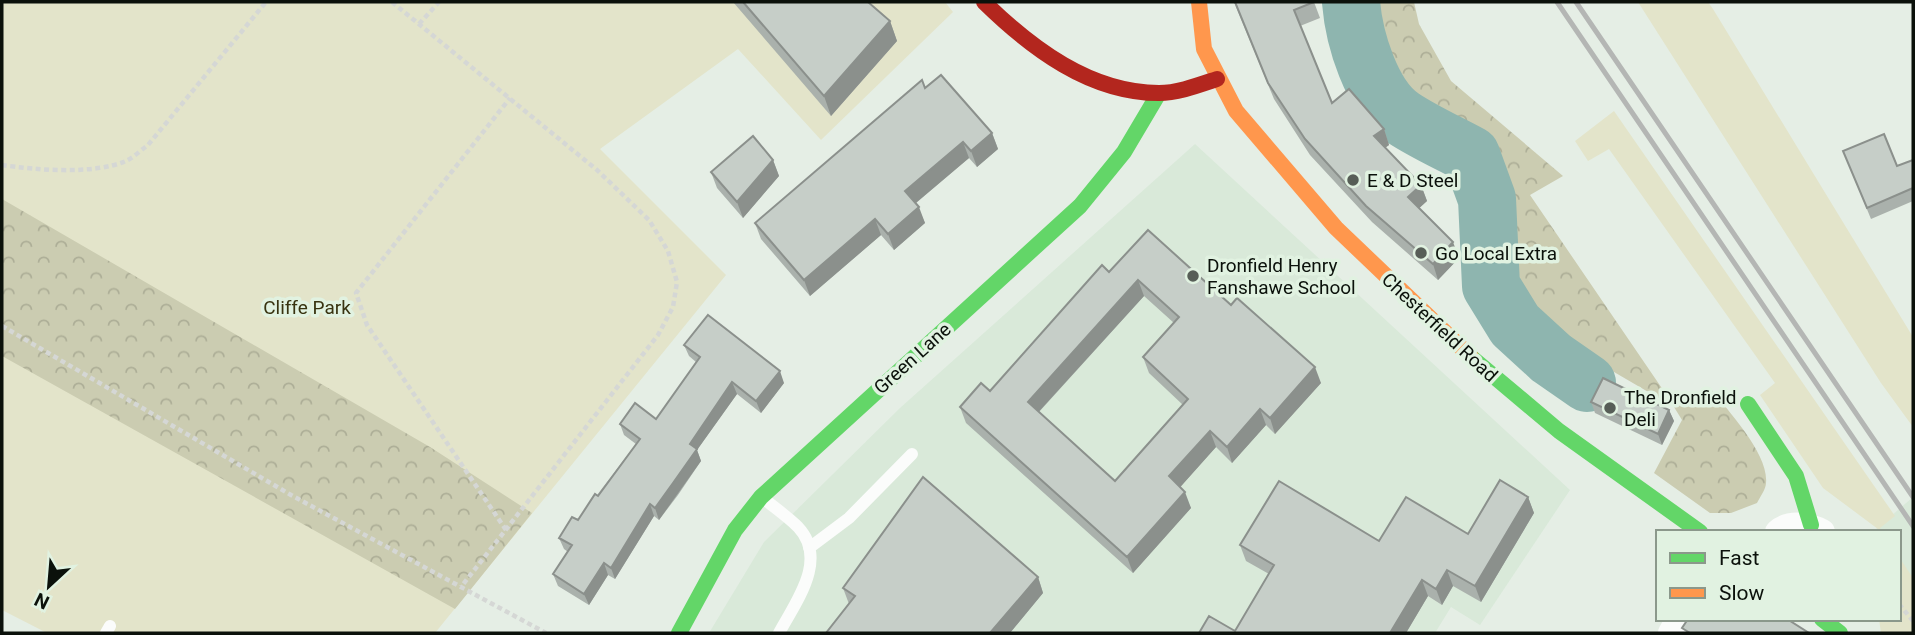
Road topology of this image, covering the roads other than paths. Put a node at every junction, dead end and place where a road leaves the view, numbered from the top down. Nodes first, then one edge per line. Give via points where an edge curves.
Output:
1 (984, 2) edge
2 (1199, 2) edge
3 (1217, 79) junction
4 (1159, 93) junction
5 (1748, 404) dead end
6 (912, 454) dead end
7 (761, 497) junction
8 (1816, 528) edge
9 (1697, 530) edge
10 (1780, 530) edge
11 (809, 548) junction
12 (678, 633) edge
13 (779, 633) edge

1 - 4 main road via 1040,49 1080,72 1114,87
2 - 3 main road, Chesterfield Road via 1204,49
3 - 4 main road
3 - 9 main road, Chesterfield Road via 1271,155 1336,228 1440,329 1559,431
4 - 7 main road, Green Lane via 1113,171 1080,206
5 - 8 main road via 1800,479
6 - 11 lane via 849,518
7 - 11 lane via 800,529
7 - 12 main road, Green Lane via 735,530
8 - 10 street
11 - 13 lane via 811,574

